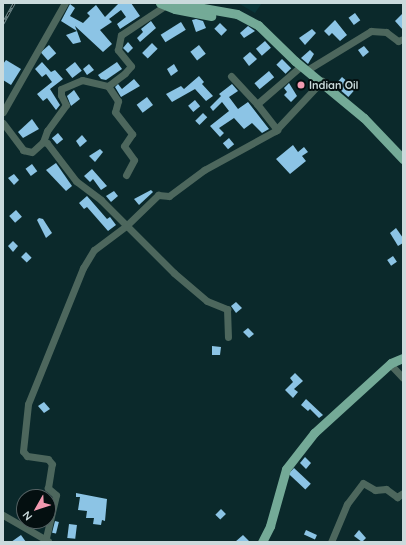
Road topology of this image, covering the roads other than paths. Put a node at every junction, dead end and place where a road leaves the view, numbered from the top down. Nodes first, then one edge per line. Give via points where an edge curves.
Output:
1 (65, 3) edge
2 (196, 3) edge
3 (167, 4) edge
4 (221, 10) junction
5 (237, 14) junction
6 (403, 39) edge
7 (304, 68) junction
8 (231, 76) dead end
9 (322, 81) junction
10 (108, 86) junction
11 (257, 104) junction
12 (3, 112) edge
13 (3, 123) edge
14 (277, 130) junction
15 (43, 142) junction
16 (403, 159) edge
17 (126, 175) dead end
18 (126, 226) junction
19 (228, 337) dead end
20 (403, 358) edge
21 (390, 364) junction
22 (403, 378) edge
23 (403, 493) edge
24 (3, 515) edge
25 (47, 541) edge
26 (262, 542) edge
27 (331, 542) edge

1 - 12 street
2 - 4 street
3 - 4 main road
3 - 5 main road via 210,16
3 - 10 street via 121,35 118,50 131,68
4 - 5 main road
5 - 7 main road via 258,25
6 - 7 street via 394,39 389,33 379,30 371,31
7 - 9 main road
7 - 11 street
8 - 11 street
9 - 14 street
9 - 16 main road via 364,118
10 - 15 street via 82,80 61,89 66,106 46,132
10 - 17 street via 118,101 115,112 132,134 124,146 134,160
11 - 14 street
13 - 15 street via 23,150 32,152
14 - 18 street via 204,170 169,196 158,195
15 - 18 street via 47,143 76,180
18 - 19 street via 207,301 227,309
18 - 25 street via 94,250 83,268 28,404 23,451 27,456 48,459 52,464 48,488 56,495
20 - 21 main road
21 - 22 street
21 - 26 main road via 314,433 286,470 270,526
23 - 27 street via 397,497 386,489 375,490 363,483 347,504
24 - 25 street

